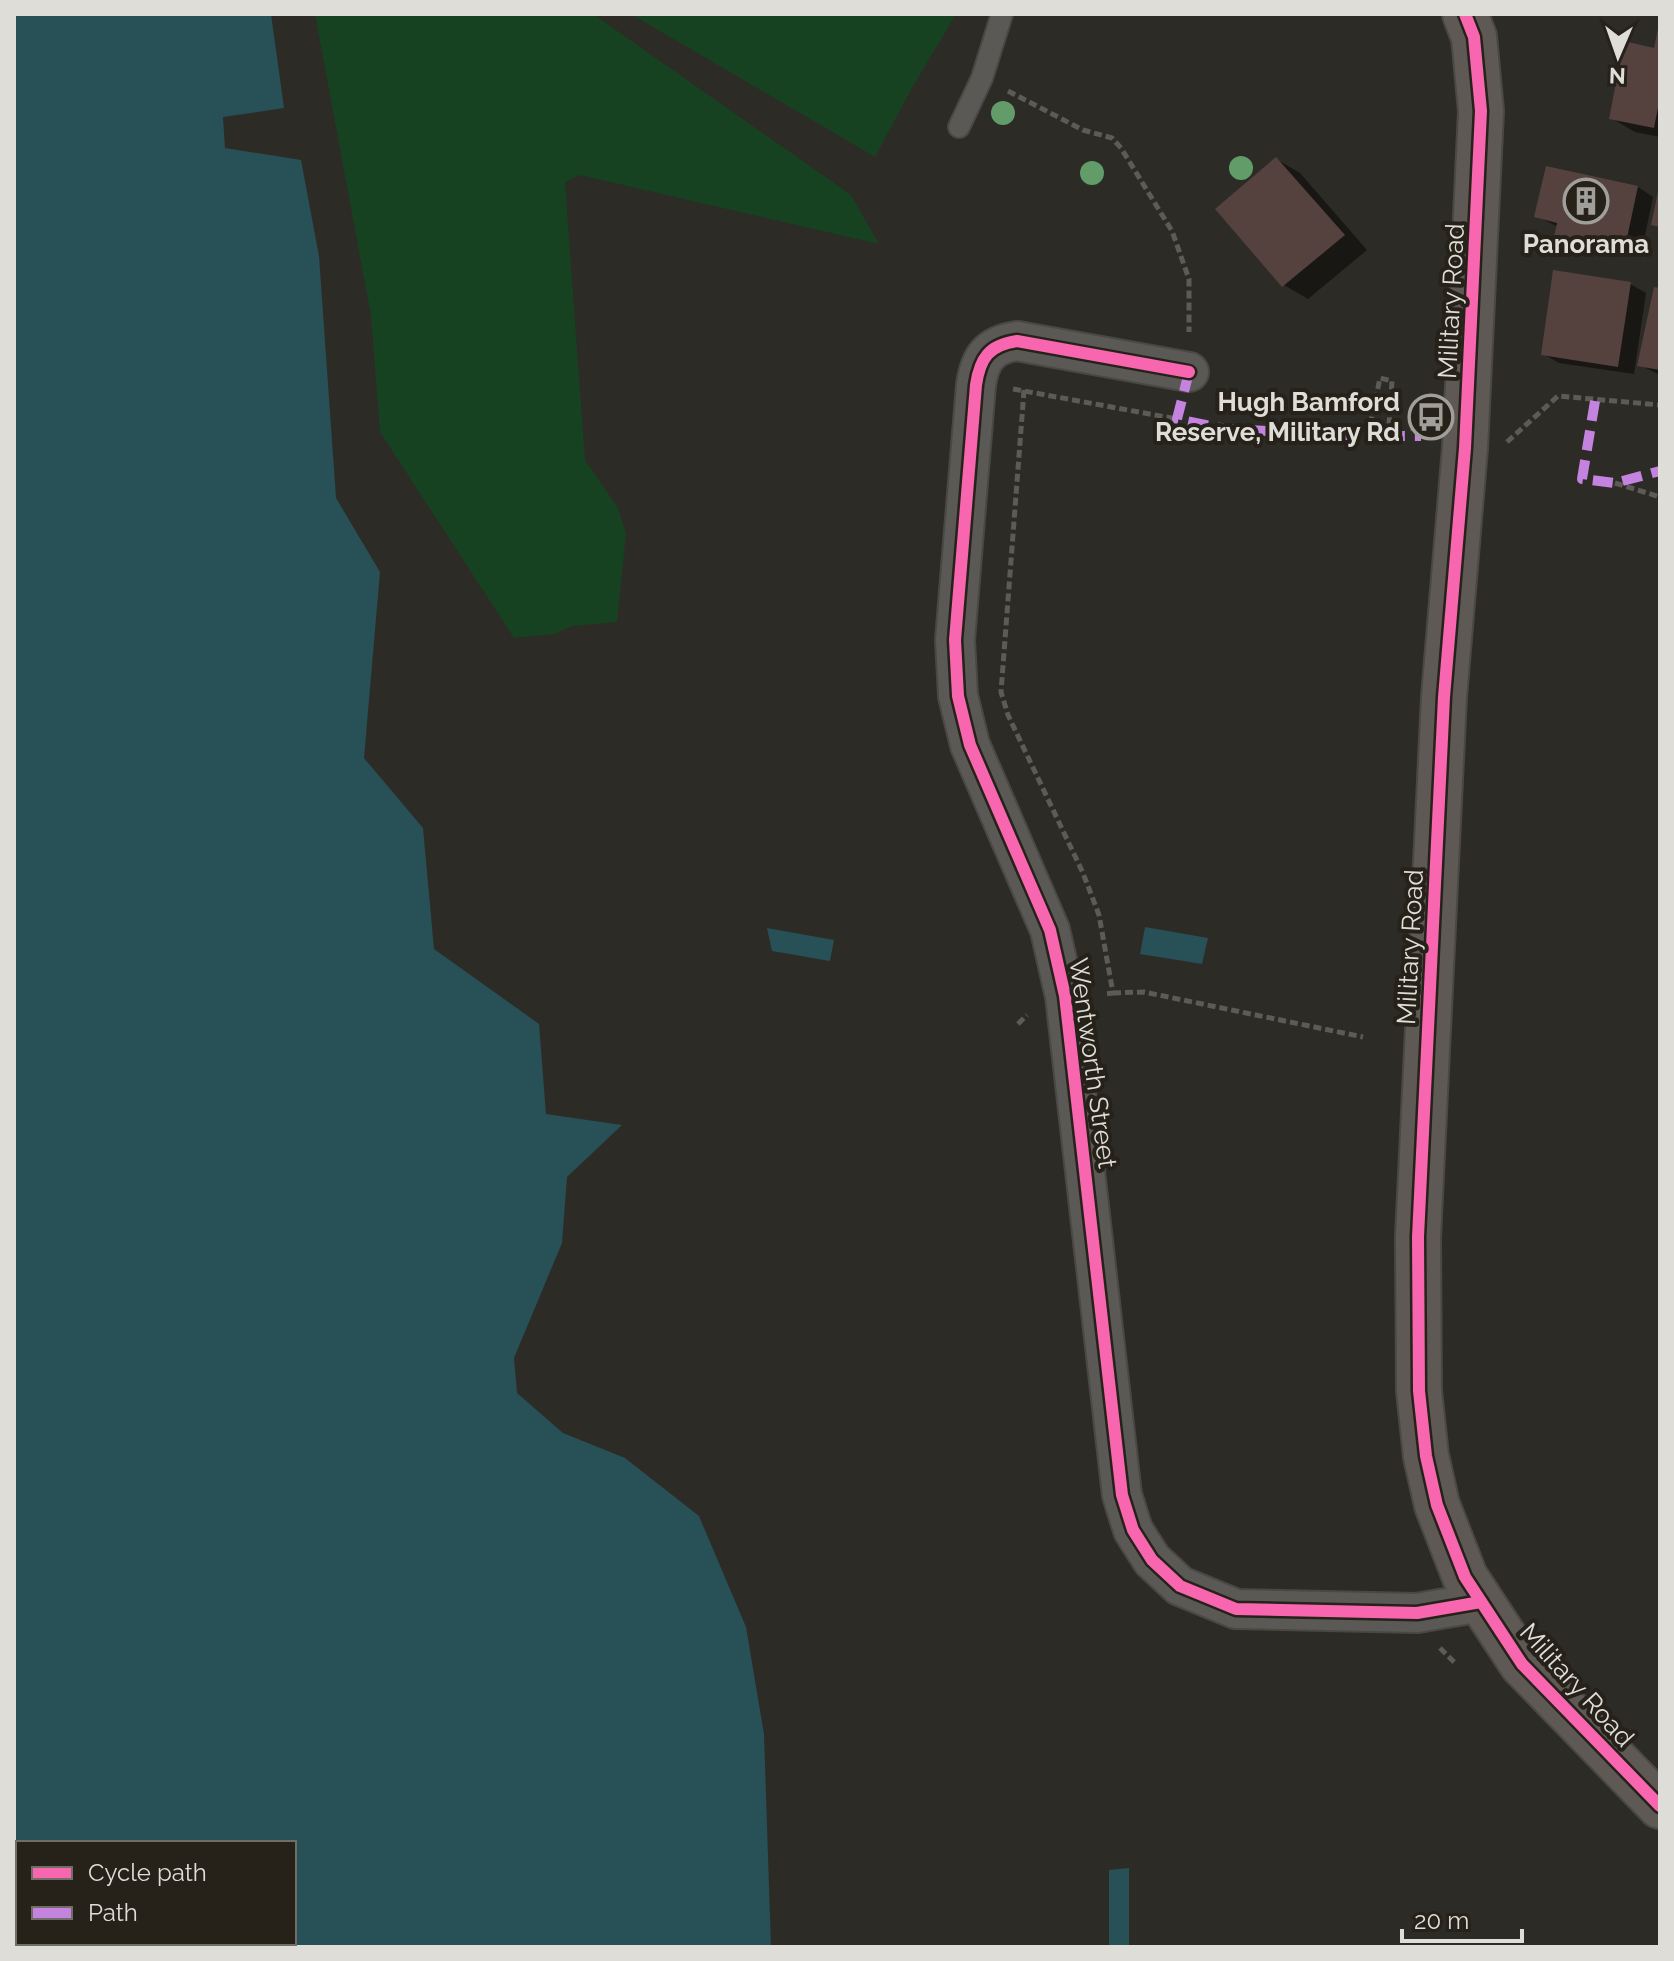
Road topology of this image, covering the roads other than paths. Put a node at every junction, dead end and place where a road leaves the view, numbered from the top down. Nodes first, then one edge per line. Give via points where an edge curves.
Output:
1 (1002, 14) edge
2 (1465, 14) edge
3 (959, 127) dead end
4 (1189, 372) road end
5 (1481, 1602) junction
6 (1660, 1806) edge

1 - 3 lane via 982,78
2 - 5 street, Military Road via 1474,37 1481,111 1418,1237 1419,1378 1426,1456 1437,1505 1465,1577
4 - 5 street, Wentworth Street via 1017,341 987,351 976,385 955,640 958,696 970,745 1050,930 1065,996 1122,1495 1133,1530 1152,1560 1180,1586 1236,1609 1417,1613
5 - 6 street, Military Road via 1522,1664

